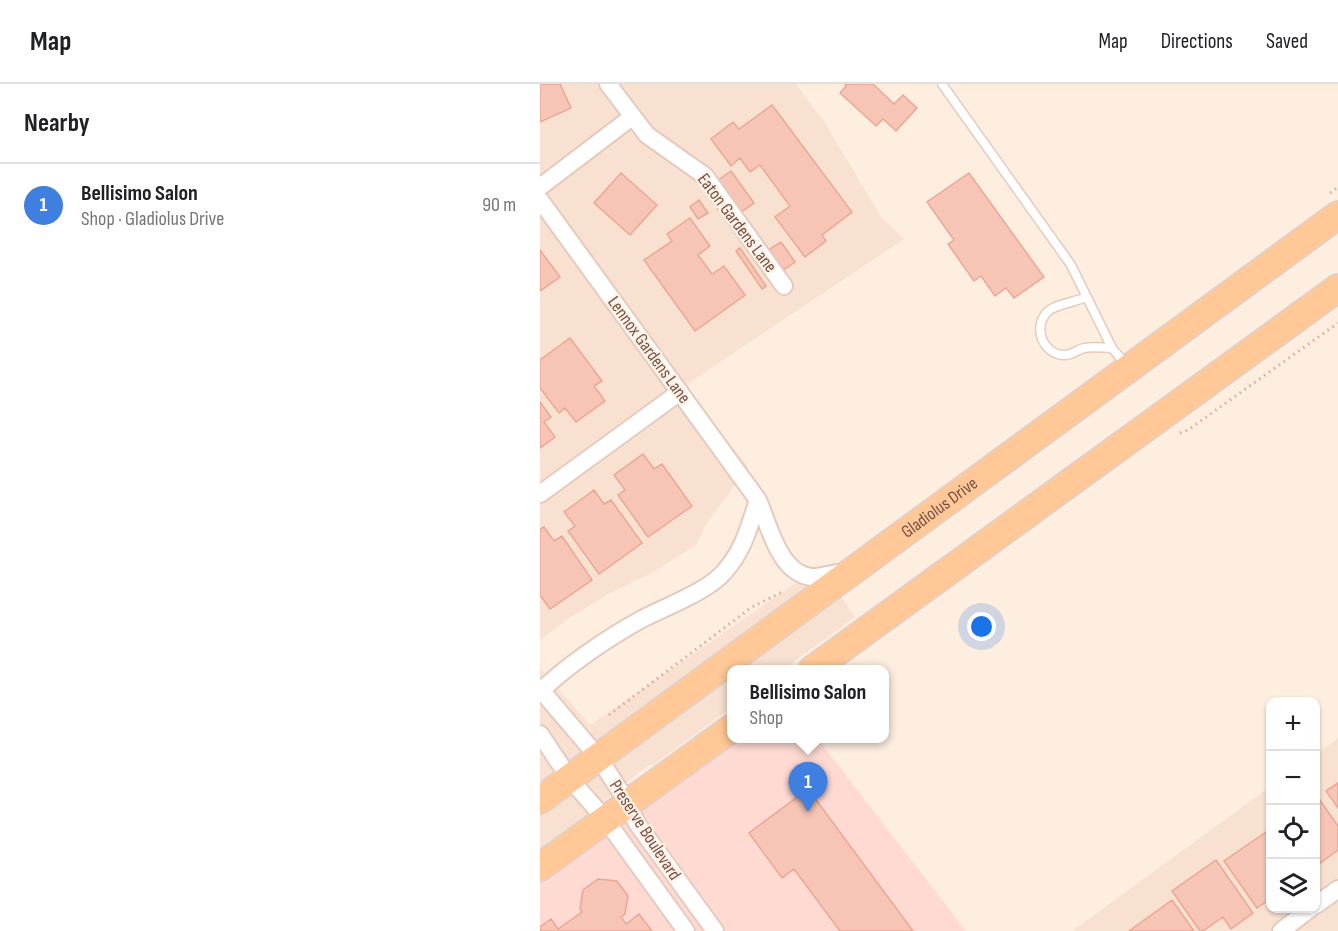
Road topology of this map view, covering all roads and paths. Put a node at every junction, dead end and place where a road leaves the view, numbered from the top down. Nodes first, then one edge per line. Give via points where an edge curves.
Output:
1 (608, 84) edge
2 (942, 84) edge
3 (632, 117) junction
4 (540, 187) edge
5 (540, 200) edge
6 (1338, 215) edge
7 (784, 286) dead end
8 (1338, 288) edge
9 (1087, 297) junction
10 (1121, 358) junction
11 (680, 392) junction
12 (540, 494) edge
13 (758, 500) junction
14 (855, 570) junction
15 (818, 665) edge
16 (540, 690) edge
17 (727, 732) edge
18 (540, 734) edge
19 (598, 758) junction
20 (570, 779) junction
21 (540, 800) edge
22 (628, 803) junction
23 (605, 819) junction
24 (540, 867) edge
25 (1338, 889) edge
26 (1320, 902) edge
27 (1306, 913) edge
28 (686, 931) edge
29 (715, 931) edge
30 (1281, 931) edge

1 - 3 street, Eaton Gardens Lane
2 - 9 lane via 1071,265
3 - 4 street
3 - 7 street, Eaton Gardens Lane via 647,135 705,176
5 - 11 street, Lennox Gardens Lane
6 - 10 main road, Gladiolus Drive
8 - 15 main road
9 - 10 lane
9 - 10 lane via 1051,310 1041,323 1046,347 1060,355 1068,356 1083,348
10 - 14 main road, Gladiolus Drive
11 - 12 street
11 - 13 street, Lennox Gardens Lane
13 - 14 street, Lennox Gardens Lane via 779,554 793,570 812,577
13 - 16 street via 743,546 724,573 640,620
14 - 19 main road, Gladiolus Drive
16 - 19 street, Preserve Boulevard
17 - 22 main road
18 - 20 street, Preserve Boulevard
19 - 20 main road, Gladiolus Drive
19 - 22 street, Preserve Boulevard
20 - 21 main road, Gladiolus Drive
20 - 23 street, Preserve Boulevard
22 - 23 main road
22 - 29 street, Preserve Boulevard via 636,822
23 - 24 main road
23 - 28 street, Preserve Boulevard
25 - 26 street
27 - 30 street

